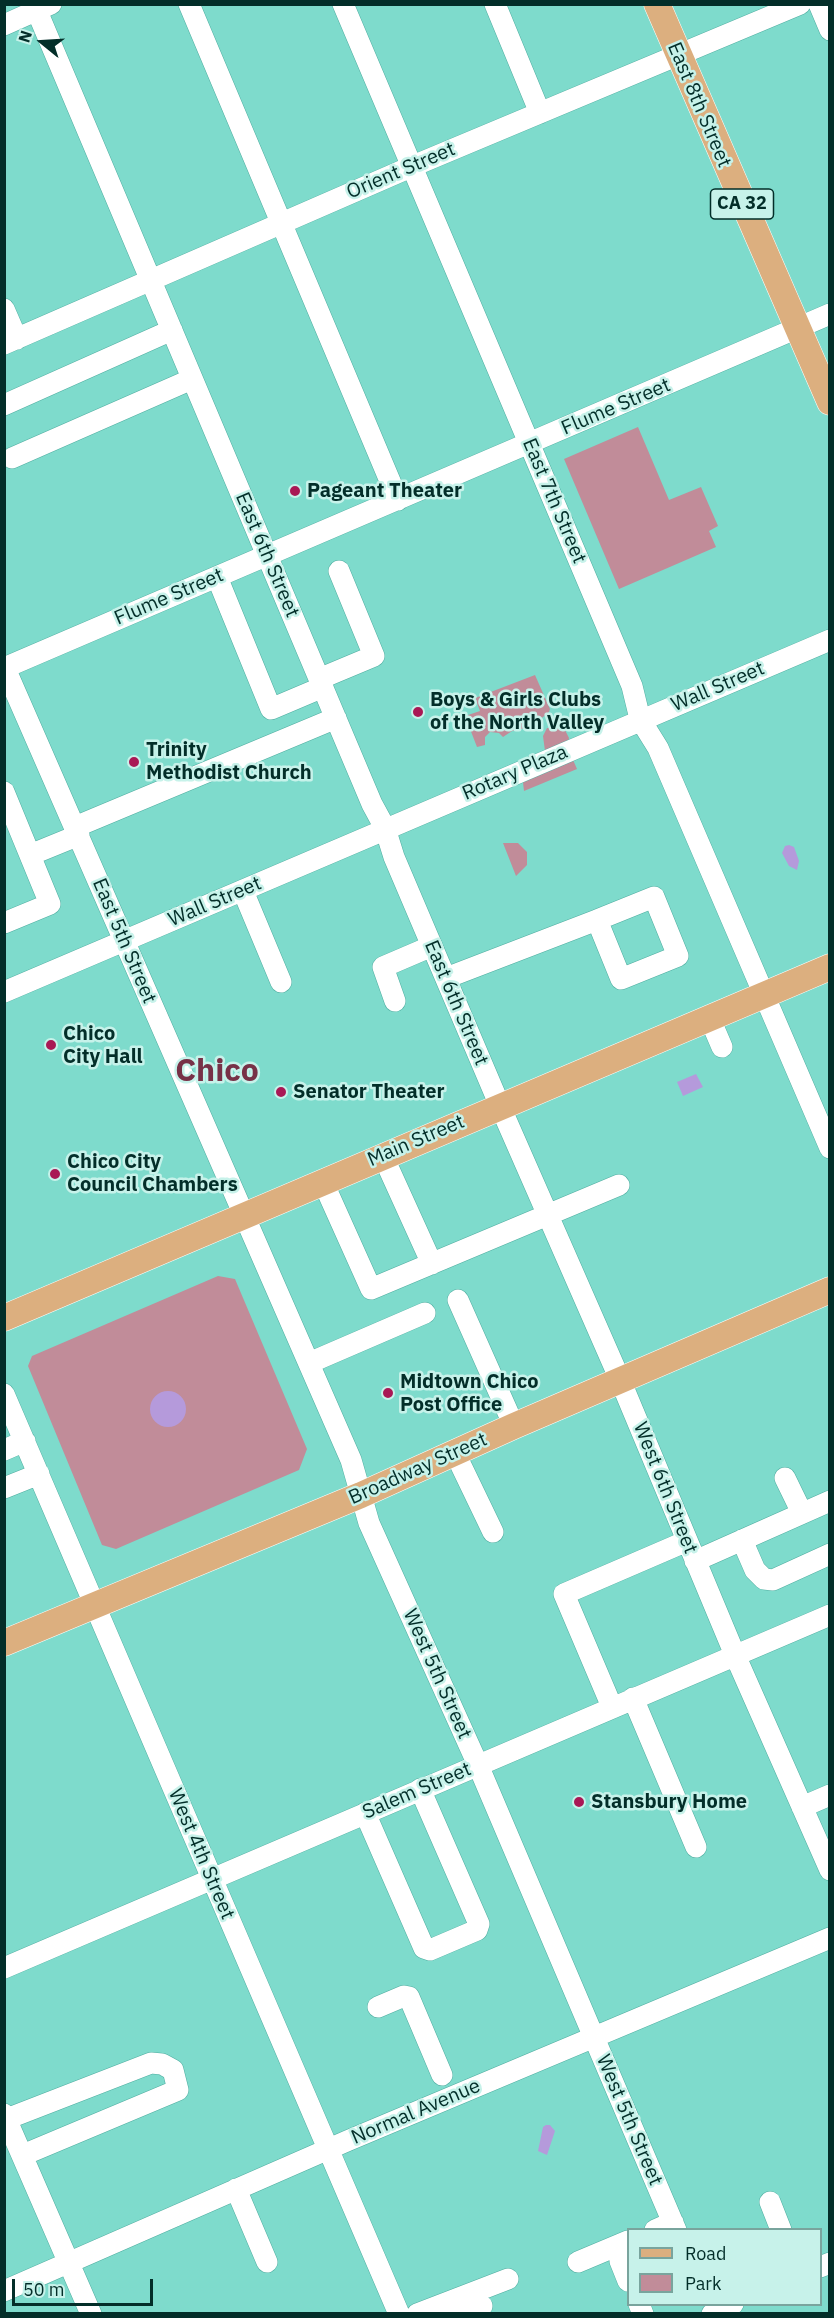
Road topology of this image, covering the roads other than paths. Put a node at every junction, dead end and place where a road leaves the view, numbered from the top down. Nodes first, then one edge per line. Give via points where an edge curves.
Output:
1 (189, 4) edge
2 (343, 4) edge
3 (495, 4) edge
4 (657, 4) edge
5 (800, 4) edge
6 (819, 4) edge
7 (40, 7) edge
8 (4, 25) edge
9 (830, 30) edge
10 (677, 56) junction
11 (540, 113) junction
12 (413, 166) junction
13 (283, 223) junction
14 (151, 280) junction
15 (4, 309) edge
16 (830, 314) edge
17 (797, 328) junction
18 (171, 330) junction
19 (11, 341) edge
20 (192, 379) junction
21 (830, 402) edge
22 (4, 405) edge
23 (530, 443) junction
24 (12, 458) dead end
25 (398, 500) junction
26 (267, 555) junction
27 (339, 571) dead end
28 (217, 577) junction
29 (830, 640) edge
30 (5, 667) edge
31 (321, 683) junction
32 (336, 718) junction
33 (640, 719) junction
34 (607, 735) joint
35 (4, 792) edge
36 (424, 811) joint
37 (385, 828) junction
38 (77, 831) junction
39 (30, 855) junction
40 (243, 891) junction
41 (597, 920) dead end
42 (4, 923) edge
43 (124, 941) junction
44 (432, 946) junction
45 (830, 968) edge
46 (446, 978) junction
47 (281, 982) dead end
48 (4, 992) edge
49 (764, 996) junction
50 (395, 1001) dead end
51 (710, 1019) junction
52 (722, 1047) dead end
53 (500, 1106) junction
54 (830, 1148) edge
55 (382, 1156) junction
56 (323, 1182) junction
57 (620, 1185) dead end
58 (548, 1215) junction
59 (244, 1216) junction
60 (432, 1264) junction
61 (830, 1290) edge
62 (458, 1300) dead end
63 (425, 1313) dead end
64 (4, 1318) edge
65 (309, 1363) junction
66 (621, 1382) junction
67 (4, 1394) edge
68 (514, 1425) junction
69 (25, 1442) junction
70 (4, 1450) edge
71 (455, 1453) junction
72 (39, 1474) junction
73 (786, 1478) dead end
74 (4, 1488) edge
75 (362, 1496) junction
76 (830, 1501) edge
77 (802, 1513) junction
78 (493, 1532) dead end
79 (742, 1540) junction
80 (687, 1541) junction
81 (830, 1554) edge
82 (695, 1561) junction
83 (95, 1604) junction
84 (830, 1615) edge
85 (4, 1643) edge
86 (735, 1655) junction
87 (633, 1698) junction
88 (612, 1707) junction
89 (478, 1765) junction
90 (420, 1790) junction
91 (830, 1795) edge
92 (802, 1807) junction
93 (365, 1813) junction
94 (696, 1847) dead end
95 (830, 1870) edge
96 (212, 1879) junction
97 (830, 1938) edge
98 (4, 1968) edge
99 (378, 2007) dead end
100 (594, 2037) junction
101 (442, 2074) dead end
102 (5, 2118) edge
103 (329, 2149) junction
104 (23, 2155) junction
105 (236, 2189) junction
106 (770, 2202) dead end
107 (668, 2227) edge
108 (781, 2228) edge
109 (627, 2241) edge
110 (620, 2261) dead end
111 (69, 2262) junction
112 (267, 2262) dead end
113 (578, 2262) dead end
114 (508, 2278) dead end
115 (627, 2278) edge
116 (4, 2291) edge
117 (482, 2306) dead end
118 (728, 2306) edge
119 (91, 2313) edge
120 (399, 2313) edge
121 (417, 2313) edge
122 (462, 2313) edge
123 (712, 2313) edge

1 - 13 street
2 - 12 street, East 7th Street
3 - 11 street
4 - 10 main road, East 8th Street / CA 32
5 - 10 street, Orient Street
6 - 9 street
7 - 8 street
7 - 14 street, East 6th Street
10 - 11 street, Orient Street
10 - 17 main road, East 8th Street / CA 32
11 - 12 street, Orient Street
12 - 13 street, Orient Street
12 - 23 street, East 7th Street
13 - 14 street, Orient Street
13 - 25 street
14 - 18 street, East 6th Street
14 - 19 street, Orient Street
15 - 19 street
16 - 17 street, Flume Street
17 - 21 main road, East 8th Street / CA 32
17 - 23 street, Flume Street
18 - 20 street, East 6th Street
18 - 22 street
20 - 24 street
20 - 26 street, East 6th Street
23 - 25 street, Flume Street
23 - 33 street, East 7th Street via 632,686
25 - 26 street, Flume Street
26 - 28 street, Flume Street
26 - 31 street, East 6th Street
27 - 31 street via 374,656
28 - 30 street, Flume Street
28 - 31 street via 271,709
29 - 33 street, Wall Street
30 - 38 street, East 5th Street
31 - 32 street, East 6th Street
32 - 37 street, East 6th Street
32 - 38 street
33 - 34 street, Wall Street
33 - 49 street, East 7th Street via 658,748
34 - 36 street, Rotary Plaza
35 - 39 street
36 - 37 street, Wall Street
37 - 40 street, Wall Street
37 - 44 street, East 6th Street
38 - 39 street
38 - 43 street, East 5th Street
39 - 42 street via 50,904
40 - 43 street, Wall Street
40 - 47 street
41 - 46 street
43 - 48 street, Wall Street
43 - 59 street, East 5th Street
44 - 46 street, East 6th Street
44 - 50 street via 383,967
45 - 49 main road, Main Street
46 - 53 street, East 6th Street
49 - 51 main road, Main Street
49 - 54 street, East 7th Street
51 - 52 street
51 - 53 main road, Main Street
53 - 55 main road, Main Street
53 - 58 street, West 6th Street
55 - 56 main road, Main Street
55 - 60 street
56 - 59 main road, Main Street
56 - 60 street via 371,1289
57 - 58 street
58 - 60 street
58 - 66 street, West 6th Street
59 - 64 main road, Main Street
59 - 65 street, West 5th Street
61 - 66 main road, Broadway Street
62 - 68 street
63 - 65 street
65 - 75 street, West 5th Street
66 - 68 main road, Broadway Street
66 - 80 street, West 6th Street
67 - 69 street, West 4th Street
68 - 71 main road, Broadway Street
69 - 70 street
69 - 72 street, West 4th Street
71 - 75 main road, Broadway Street
71 - 78 street
72 - 74 street
72 - 83 street, West 4th Street
73 - 77 street
75 - 83 main road, Broadway Street
75 - 89 street, West 5th Street via 369,1523
76 - 77 street
77 - 79 street
79 - 81 street via 764,1579 773,1580
79 - 82 street
80 - 82 street, West 6th Street
80 - 88 street via 564,1594
82 - 86 street, West 6th Street
83 - 85 main road, Broadway Street
83 - 96 street, West 4th Street
84 - 86 street, Salem Street
86 - 87 street, Salem Street
86 - 92 street, West 6th Street
87 - 88 street, Salem Street
87 - 94 street
88 - 89 street, Salem Street
89 - 90 street, Salem Street
89 - 100 street, West 5th Street
90 - 93 street, Salem Street
90 - 93 street via 479,1924 477,1930 430,1950 424,1948
91 - 92 street
92 - 95 street, West 6th Street
93 - 96 street, Salem Street
96 - 98 street, Salem Street
96 - 103 street, West 4th Street
97 - 100 street, Normal Avenue
99 - 101 street via 409,1997
100 - 103 street, Normal Avenue
100 - 107 street, West 5th Street
102 - 104 street
102 - 104 street via 151,2063 172,2070 178,2090
103 - 105 street, Normal Avenue
103 - 120 street, West 4th Street
104 - 111 street
105 - 111 street, Normal Avenue
105 - 112 street
106 - 108 street
109 - 113 street
110 - 115 street
111 - 116 street, Normal Avenue
111 - 119 street
114 - 121 street
117 - 122 street
118 - 123 street

